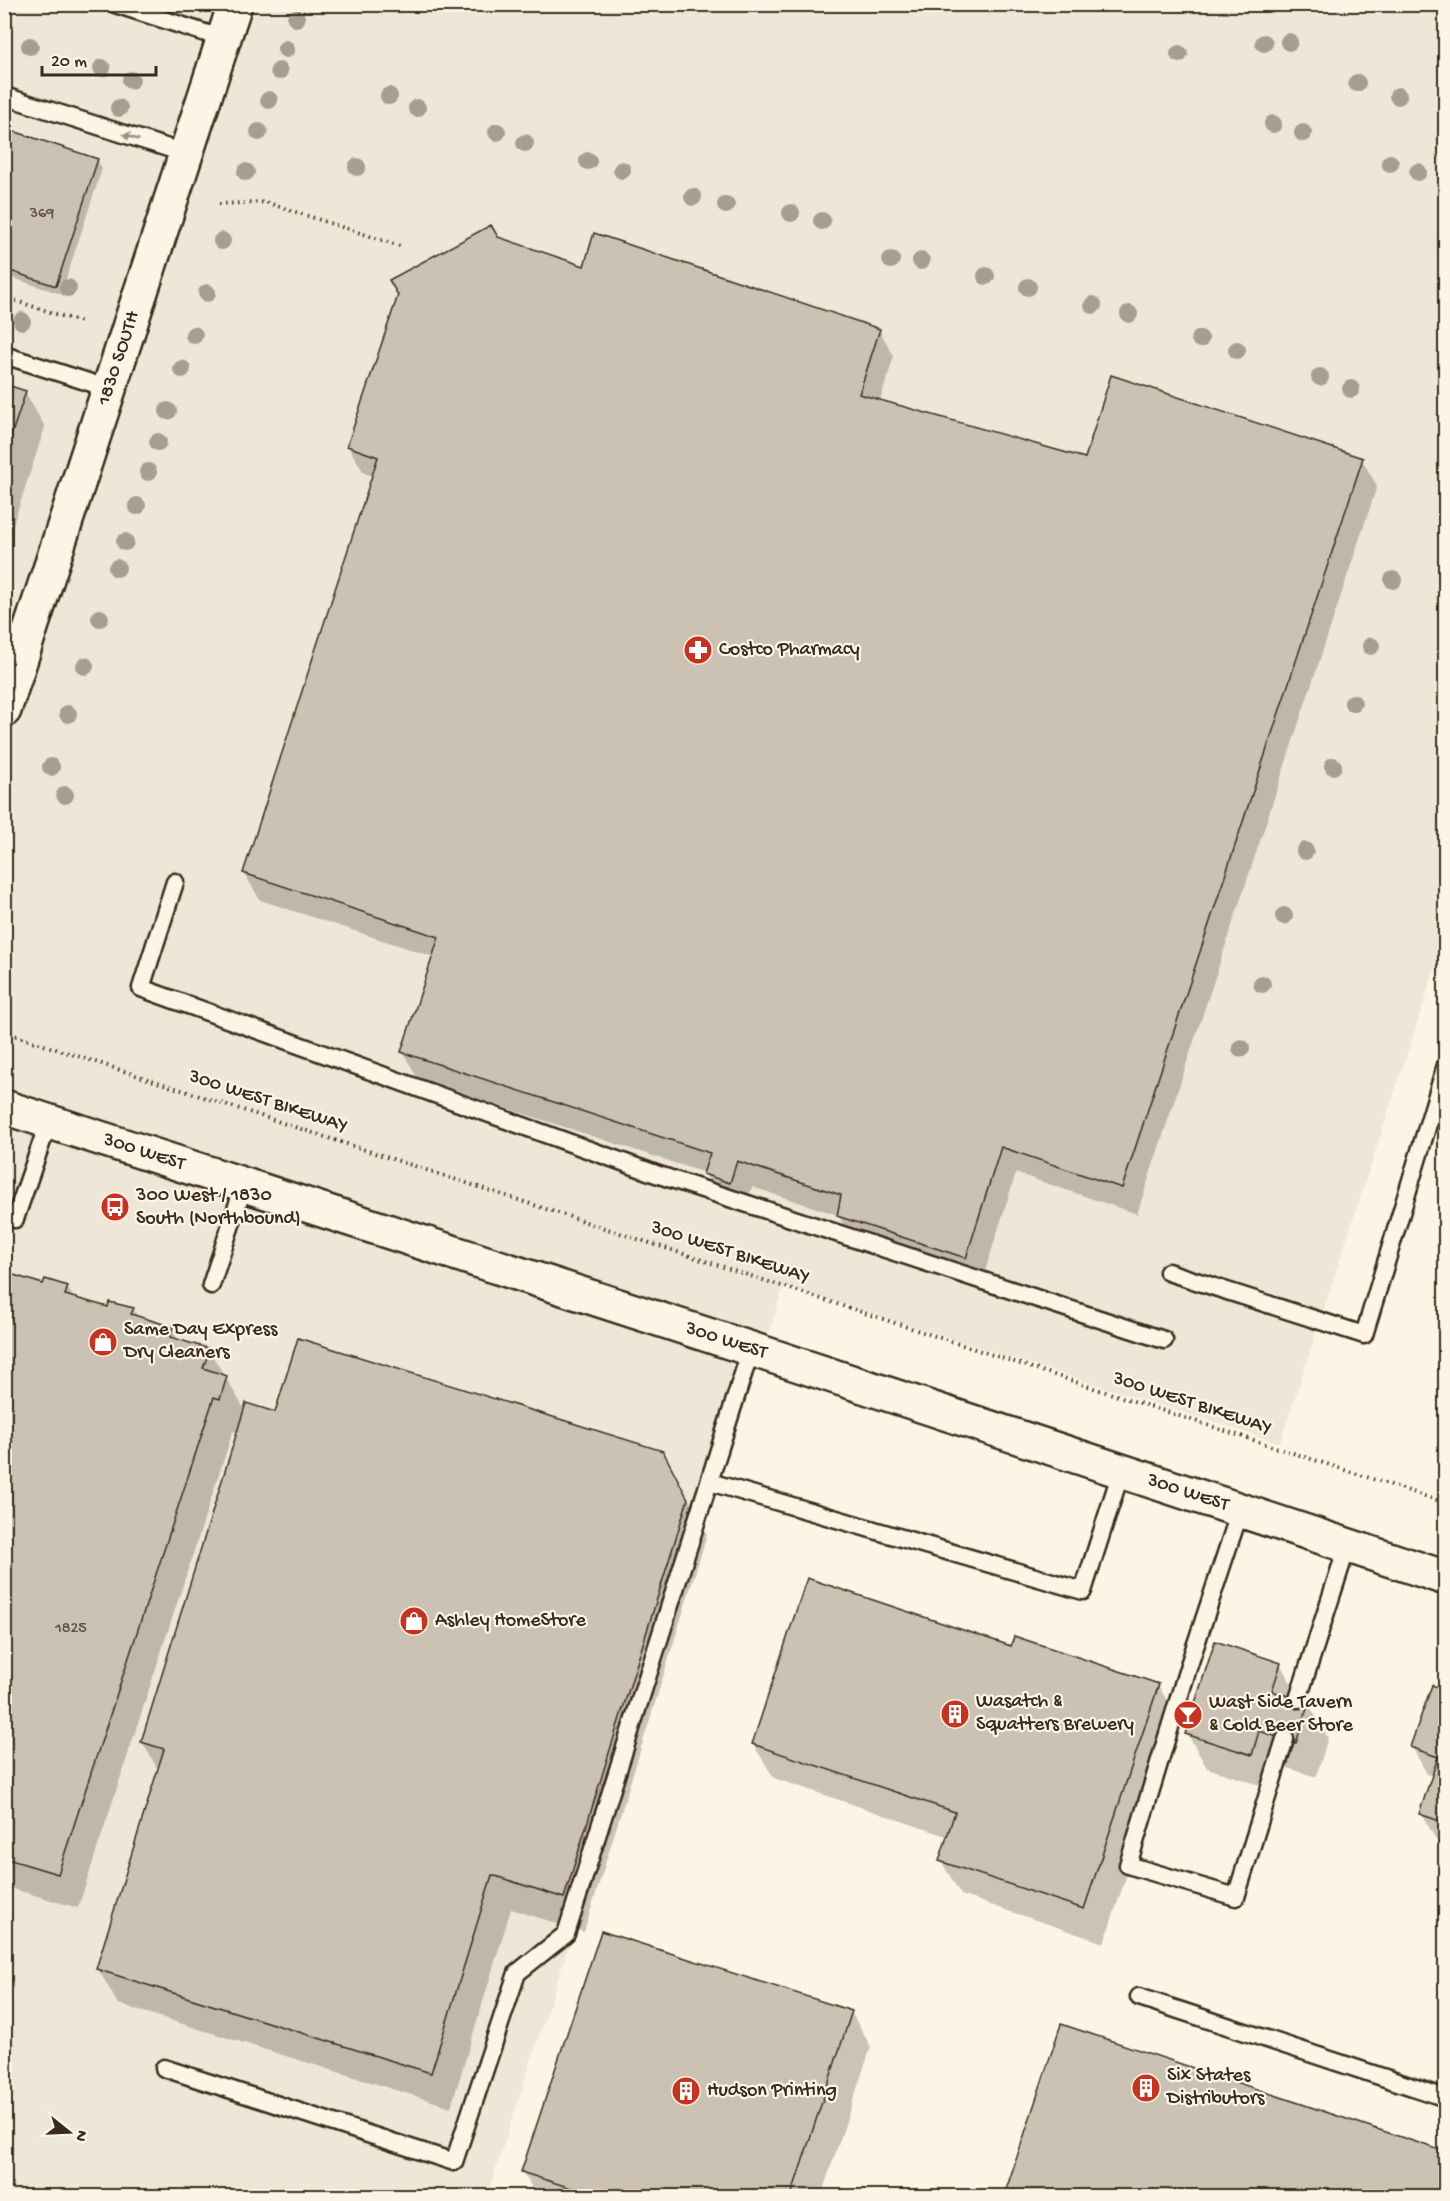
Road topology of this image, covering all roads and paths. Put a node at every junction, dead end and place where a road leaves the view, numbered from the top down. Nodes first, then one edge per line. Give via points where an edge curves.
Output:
1 (114, 4) edge
2 (235, 4) edge
3 (224, 39) junction
4 (4, 96) edge
5 (187, 154) junction
6 (219, 204) dead end
7 (403, 247) dead end
8 (4, 297) edge
9 (81, 322) dead end
10 (4, 355) edge
11 (110, 389) junction
12 (7, 691) edge
13 (175, 882) dead end
14 (4, 1032) edge
15 (1446, 1065) edge
16 (4, 1107) edge
17 (49, 1121) junction
18 (244, 1185) junction
19 (15, 1219) dead end
20 (1168, 1272) dead end
21 (211, 1285) dead end
22 (1164, 1340) dead end
23 (751, 1349) junction
24 (1121, 1472) junction
25 (710, 1482) junction
26 (1446, 1503) edge
27 (1240, 1511) junction
28 (1347, 1546) junction
29 (1446, 1578) edge
30 (1298, 1699) dead end
31 (1285, 1739) dead end
32 (1139, 1997) dead end
33 (164, 2068) dead end
34 (1446, 2098) edge

1 - 3 lane
2 - 3 main road, 1830 SOUTH
3 - 5 main road, 1830 SOUTH
5 -> 4 lane
5 - 11 main road, 1830 SOUTH
6 - 7 path via 265,202
8 - 9 path
10 - 11 lane
11 - 12 main road, 1830 SOUTH
13 - 22 lane via 141,988 656,1174
14 - 26 path, 300 WEST BIKEWAY
15 - 20 lane via 1364,1335
16 - 17 main road, 300 WEST
17 - 18 main road, 300 WEST
17 - 19 lane
18 - 21 lane
18 - 23 main road, 300 WEST
23 - 24 main road, 300 WEST
23 - 25 lane
24 - 25 lane via 1083,1591
24 - 27 main road, 300 WEST
25 - 33 lane via 566,1934 517,1973 454,2162
27 - 28 main road, 300 WEST
27 - 31 lane via 1128,1865 1236,1897
28 - 29 main road, 300 WEST
28 - 30 lane
32 - 34 lane

